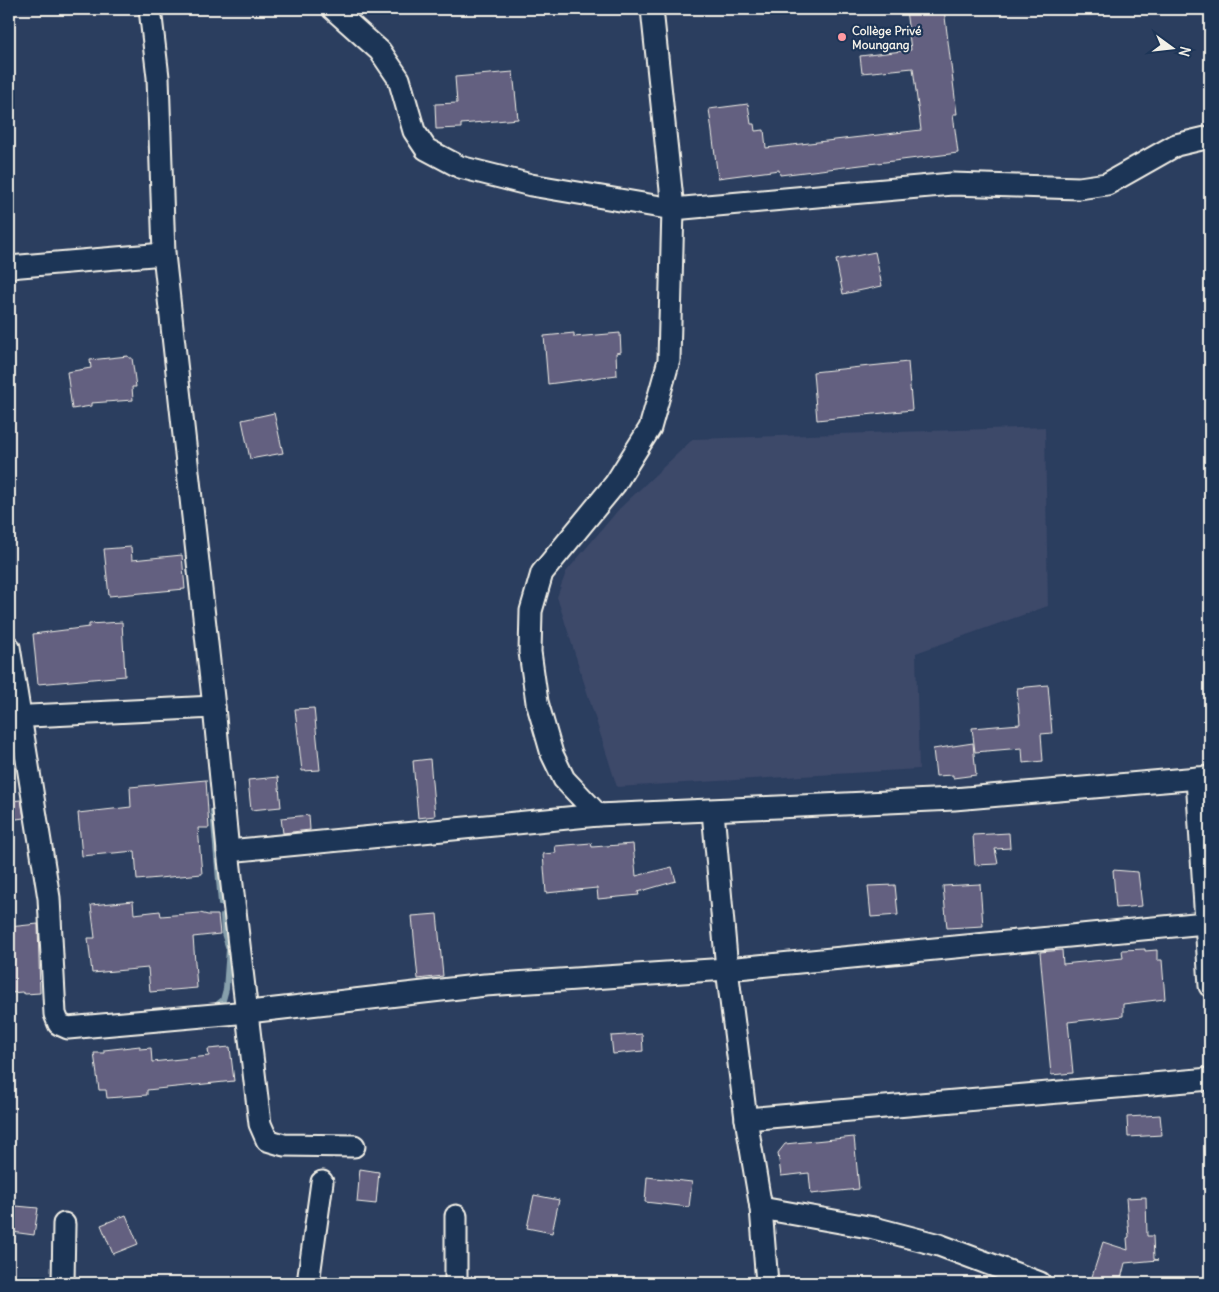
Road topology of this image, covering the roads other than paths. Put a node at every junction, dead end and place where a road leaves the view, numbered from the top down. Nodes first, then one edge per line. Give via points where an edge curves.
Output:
1 (150, 9) edge
2 (333, 9) edge
3 (652, 9) edge
4 (1210, 137) edge
5 (673, 209) junction
6 (164, 254) junction
7 (9, 267) edge
8 (9, 647) edge
9 (214, 707) junction
10 (14, 716) edge
11 (1204, 777) edge
12 (713, 811) junction
13 (598, 815) junction
14 (228, 851) junction
15 (1205, 923) junction
16 (727, 969) junction
17 (1210, 986) edge
18 (248, 1012) junction
19 (1210, 1079) edge
20 (746, 1118) junction
21 (354, 1146) dead end
22 (322, 1182) dead end
23 (760, 1208) junction
24 (456, 1216) dead end
25 (64, 1224) dead end
26 (63, 1283) edge
27 (308, 1283) edge
28 (456, 1283) edge
29 (767, 1283) edge
30 (1040, 1283) edge

1 - 6 street via 158,77
2 - 5 street via 380,52 399,79 414,131 426,149 460,167 531,185
3 - 5 street
4 - 5 street via 1176,145 1107,184 1080,188 952,184
5 - 13 street via 670,360 650,428 615,484 542,573 531,611 530,652 537,702 552,754 564,780
6 - 7 street
6 - 9 street
8 - 10 street
9 - 10 street
9 - 14 street
10 - 18 street via 49,898 54,1014 59,1024 68,1028
11 - 12 street via 954,799
11 - 15 street
12 - 13 street
12 - 16 street
13 - 14 street
14 - 18 street
15 - 16 street
15 - 17 street
16 - 18 street via 485,985
16 - 20 street
18 - 21 street via 260,1124 267,1140 284,1145
19 - 20 street
20 - 23 street
22 - 27 street
23 - 29 street
23 - 30 street via 874,1228 939,1245
24 - 28 street
25 - 26 street

